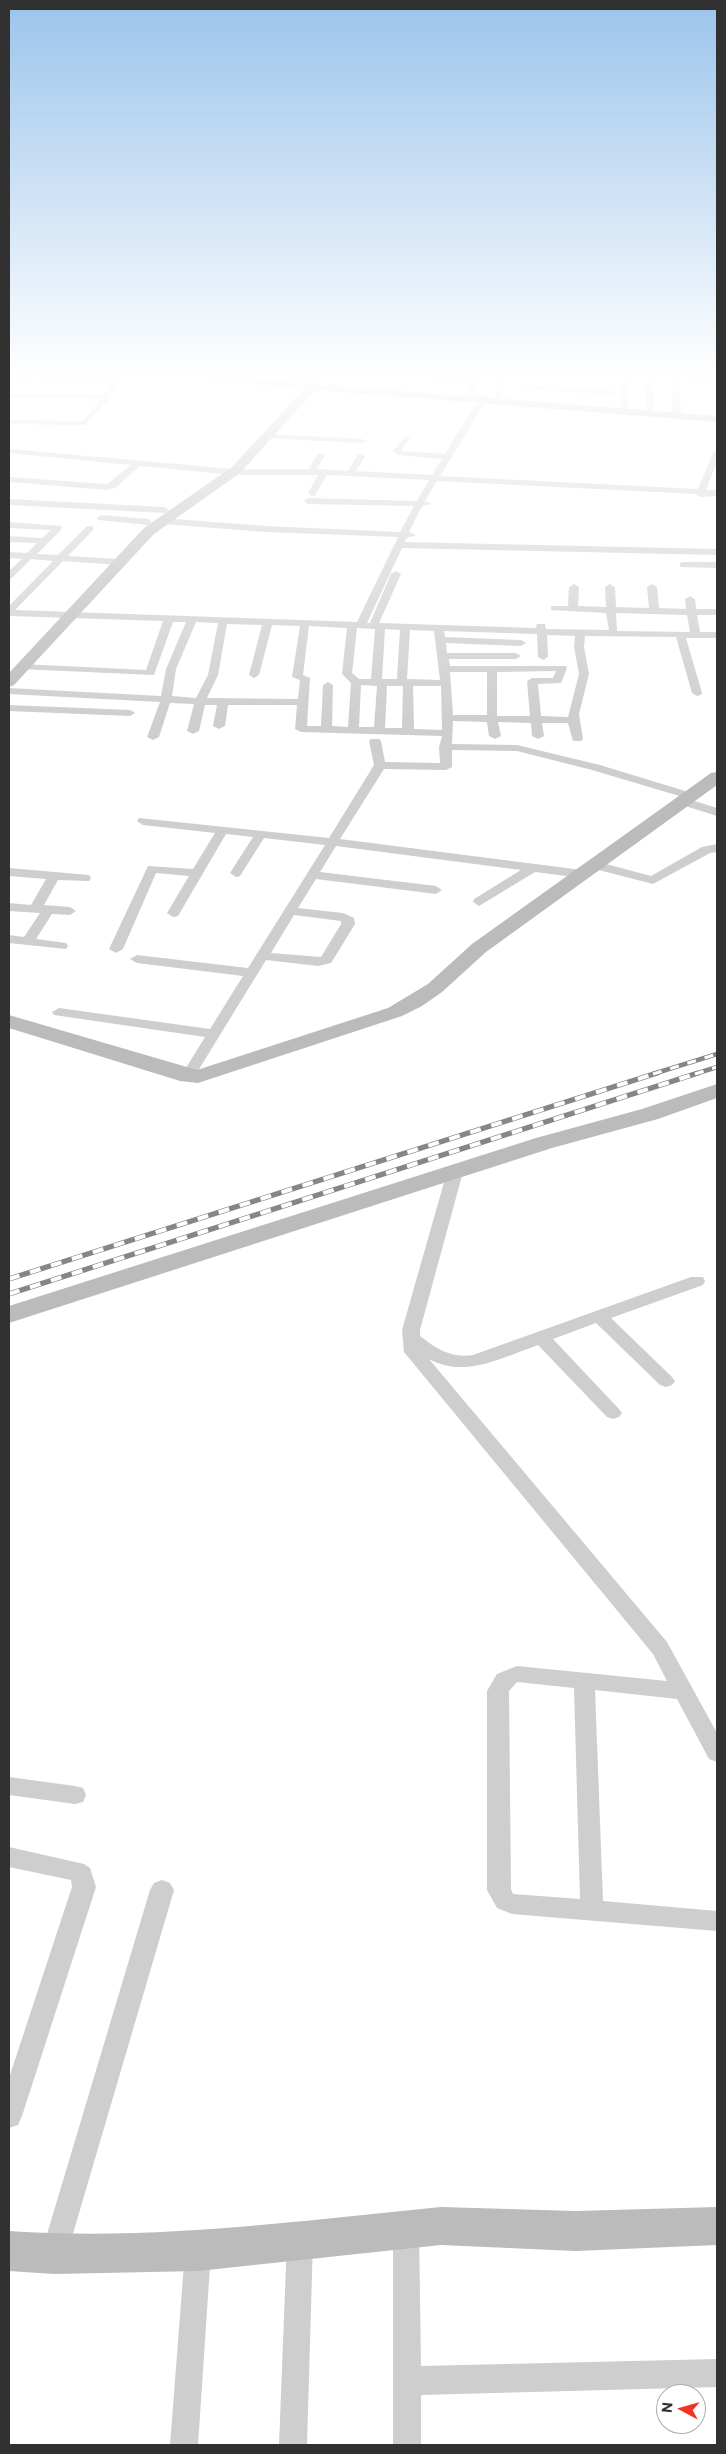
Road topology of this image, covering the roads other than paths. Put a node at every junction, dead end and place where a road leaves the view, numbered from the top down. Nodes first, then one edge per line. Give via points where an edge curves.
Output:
1 (198, 493) edge
2 (313, 493) edge
3 (432, 493) edge
4 (690, 493) edge
5 (700, 493) joint
6 (715, 494) edge
7 (309, 501) junction
8 (10, 503) edge
9 (425, 504) junction
10 (356, 511) dead end
11 (408, 513) junction
12 (424, 514) junction
13 (96, 518) dead end
14 (158, 518) junction
15 (367, 523) dead end
16 (9, 525) edge
17 (407, 525) junction
18 (90, 528) dead end
19 (416, 530) junction
20 (402, 534) junction
21 (9, 539) edge
22 (44, 541) junction
23 (398, 545) junction
24 (409, 545) junction
25 (717, 552) edge
26 (9, 555) edge
27 (28, 556) junction
28 (61, 559) junction
29 (114, 562) junction
30 (683, 565) dead end
31 (717, 565) edge
32 (11, 571) edge
33 (574, 587) dead end
34 (610, 587) dead end
35 (652, 588) dead end
36 (690, 599) dead end
37 (554, 608) dead end
38 (573, 609) junction
39 (10, 610) edge
40 (611, 610) junction
41 (654, 611) junction
42 (691, 612) junction
43 (717, 612) edge
44 (66, 614) junction
45 (169, 619) junction
46 (192, 620) junction
47 (223, 621) junction
48 (268, 622) junction
49 (305, 623) junction
50 (358, 623) junction
51 (376, 624) junction
52 (405, 626) junction
53 (438, 628) junction
54 (541, 629) junction
55 (613, 629) junction
56 (695, 631) junction
57 (717, 631) edge
58 (582, 633) junction
59 (680, 635) junction
60 (717, 635) edge
61 (440, 640) junction
62 (521, 643) dead end
63 (443, 656) junction
64 (516, 656) dead end
65 (543, 657) dead end
66 (16, 668) edge
67 (492, 668) junction
68 (445, 669) junction
69 (254, 675) dead end
70 (9, 682) edge
71 (356, 682) junction
72 (379, 683) junction
73 (405, 683) junction
74 (446, 683) junction
75 (328, 685) dead end
76 (9, 691) edge
77 (697, 693) dead end
78 (166, 700) junction
79 (200, 701) junction
80 (222, 707) junction
81 (303, 707) junction
82 (9, 708) edge
83 (130, 717) joint
84 (9, 718) edge
85 (448, 718) junction
86 (492, 719) junction
87 (535, 720) junction
88 (573, 720) junction
89 (219, 726) dead end
90 (326, 729) junction
91 (353, 730) junction
92 (192, 731) dead end
93 (408, 732) junction
94 (446, 733) junction
95 (377, 736) junction
96 (495, 736) dead end
97 (538, 736) dead end
98 (153, 737) dead end
99 (577, 739) dead end
100 (445, 747) junction
101 (380, 765) junction
102 (717, 777) edge
103 (687, 799) junction
104 (717, 812) edge
105 (143, 821) dead end
106 (223, 829) junction
107 (260, 835) junction
108 (333, 842) junction
109 (717, 848) edge
110 (9, 865) edge
111 (532, 868) junction
112 (589, 869) junction
113 (236, 873) dead end
114 (195, 874) junction
115 (312, 875) junction
116 (54, 876) junction
117 (85, 878) dead end
118 (436, 890) dead end
119 (478, 902) dead end
120 (9, 907) edge
121 (42, 910) junction
122 (290, 911) junction
123 (70, 912) dead end
124 (173, 913) dead end
125 (9, 939) edge
126 (28, 941) junction
127 (61, 946) dead end
128 (116, 949) dead end
129 (262, 956) junction
130 (137, 959) dead end
131 (252, 973) junction
132 (59, 1012) dead end
133 (9, 1021) edge
134 (214, 1034) junction
135 (188, 1076) junction
136 (717, 1091) edge
137 (455, 1172) junction
138 (696, 1281) dead end
139 (9, 1315) edge
140 (599, 1316) junction
141 (410, 1337) junction
142 (541, 1337) junction
143 (666, 1381) dead end
144 (614, 1413) dead end
145 (584, 1681) junction
146 (684, 1691) junction
147 (717, 1753) edge
148 (9, 1786) edge
149 (75, 1795) dead end
150 (9, 1859) edge
151 (162, 1890) dead end
152 (592, 1911) junction
153 (717, 1921) edge
154 (9, 2116) edge
155 (717, 2226) edge
156 (406, 2229) junction
157 (300, 2240) junction
158 (9, 2251) edge
159 (198, 2251) junction
160 (54, 2254) junction
161 (717, 2372) edge
162 (406, 2381) junction
163 (184, 2445) edge
164 (293, 2445) edge
165 (407, 2445) edge

1 - 14 street
2 - 7 street
3 - 9 street
4 - 5 street
5 - 6 street
7 - 9 street
7 - 10 street
8 - 14 street
9 - 11 street
9 - 12 street
11 - 12 street
11 - 17 street
12 - 19 street
13 - 14 street
14 - 20 street via 266,529
14 - 29 street
15 - 17 street
16 - 22 street via 58,528
17 - 19 street
17 - 20 street
18 - 28 street
19 - 20 street
19 - 24 street
20 - 23 street
21 - 22 street
22 - 27 street
23 - 24 street
23 - 50 street
24 - 25 street
24 - 51 street
26 - 27 street
27 - 28 street
27 - 32 street
28 - 29 street
28 - 39 street
29 - 44 street
30 - 31 street
33 - 38 street
34 - 40 street
35 - 41 street
36 - 42 street
37 - 38 street
38 - 40 street
39 - 44 street
40 - 41 street
40 - 55 street
41 - 42 street
42 - 43 street
42 - 56 street
44 - 45 street
44 - 50 street
44 - 66 street
45 - 46 street
45 - 66 street via 150,673
46 - 47 street
46 - 78 street via 171,669
47 - 48 street
47 - 79 street via 212,674
48 - 49 street
48 - 69 street
49 - 50 street
49 - 81 street via 297,677 304,678
50 - 51 street
50 - 71 street via 347,674
51 - 52 street
51 - 54 street
51 - 72 street
52 - 53 street
52 - 73 street
53 - 54 street
53 - 61 street
54 - 55 street
54 - 58 street
54 - 65 street
55 - 56 street
56 - 57 street
58 - 59 street
58 - 88 street via 579,649 584,672 583,689
59 - 60 street
59 - 77 street
61 - 62 street
61 - 63 street
63 - 64 street
63 - 68 street
66 - 70 street
67 - 68 street
67 - 86 street
67 - 87 street via 562,668 558,681 532,681
68 - 74 street
71 - 72 street
71 - 91 street
72 - 73 street
72 - 95 street
73 - 74 street
73 - 93 street
74 - 85 street
75 - 90 street
76 - 78 street
78 - 79 street
78 - 98 street
79 - 80 street
79 - 92 street
80 - 81 street
80 - 89 street
81 - 90 street via 302,729
82 - 83 street
83 - 84 street
85 - 86 street
85 - 94 street
86 - 87 street
86 - 96 street
87 - 88 street
87 - 97 street
88 - 99 street
90 - 91 street
91 - 95 street
93 - 94 street
93 - 95 street
94 - 100 street
95 - 101 street
100 - 101 street via 446,766
100 - 103 street via 517,748 596,767
101 - 108 street
102 - 103 street
103 - 104 street
103 - 112 street
105 - 106 street
106 - 107 street
106 - 114 street
107 - 108 street
107 - 113 street
108 - 111 street
108 - 115 street
109 - 112 street via 706,850 653,880
110 - 116 street
111 - 112 street
111 - 119 street
112 - 135 street via 479,948 436,988 415,1002 395,1012 198,1077
114 - 124 street
114 - 128 street via 152,869
115 - 118 street
115 - 122 street
116 - 117 street
116 - 121 street
120 - 121 street
121 - 123 street
121 - 126 street
122 - 129 street
122 - 129 street via 347,918 348,924 326,960
125 - 126 street
126 - 127 street
129 - 131 street
130 - 131 street
131 - 134 street
132 - 134 street
133 - 135 street
134 - 135 street
136 - 137 street
137 - 139 street
137 - 141 street
138 - 140 street
140 - 142 street
140 - 143 street
141 - 142 street via 434,1356 460,1364
141 - 146 street via 418,1359 660,1648
142 - 144 street
145 - 146 street
145 - 152 street
145 - 152 street via 517,1674 501,1682 498,1691 499,1890 505,1901 512,1904
146 - 147 street
148 - 149 street
150 - 154 street via 76,1871 82,1875 84,1887
151 - 160 street
152 - 153 street
155 - 156 street via 576,2231 441,2226
156 - 157 street
156 - 162 street
157 - 159 street
157 - 164 street
158 - 160 street
159 - 160 street
159 - 163 street
161 - 162 street
162 - 165 street

